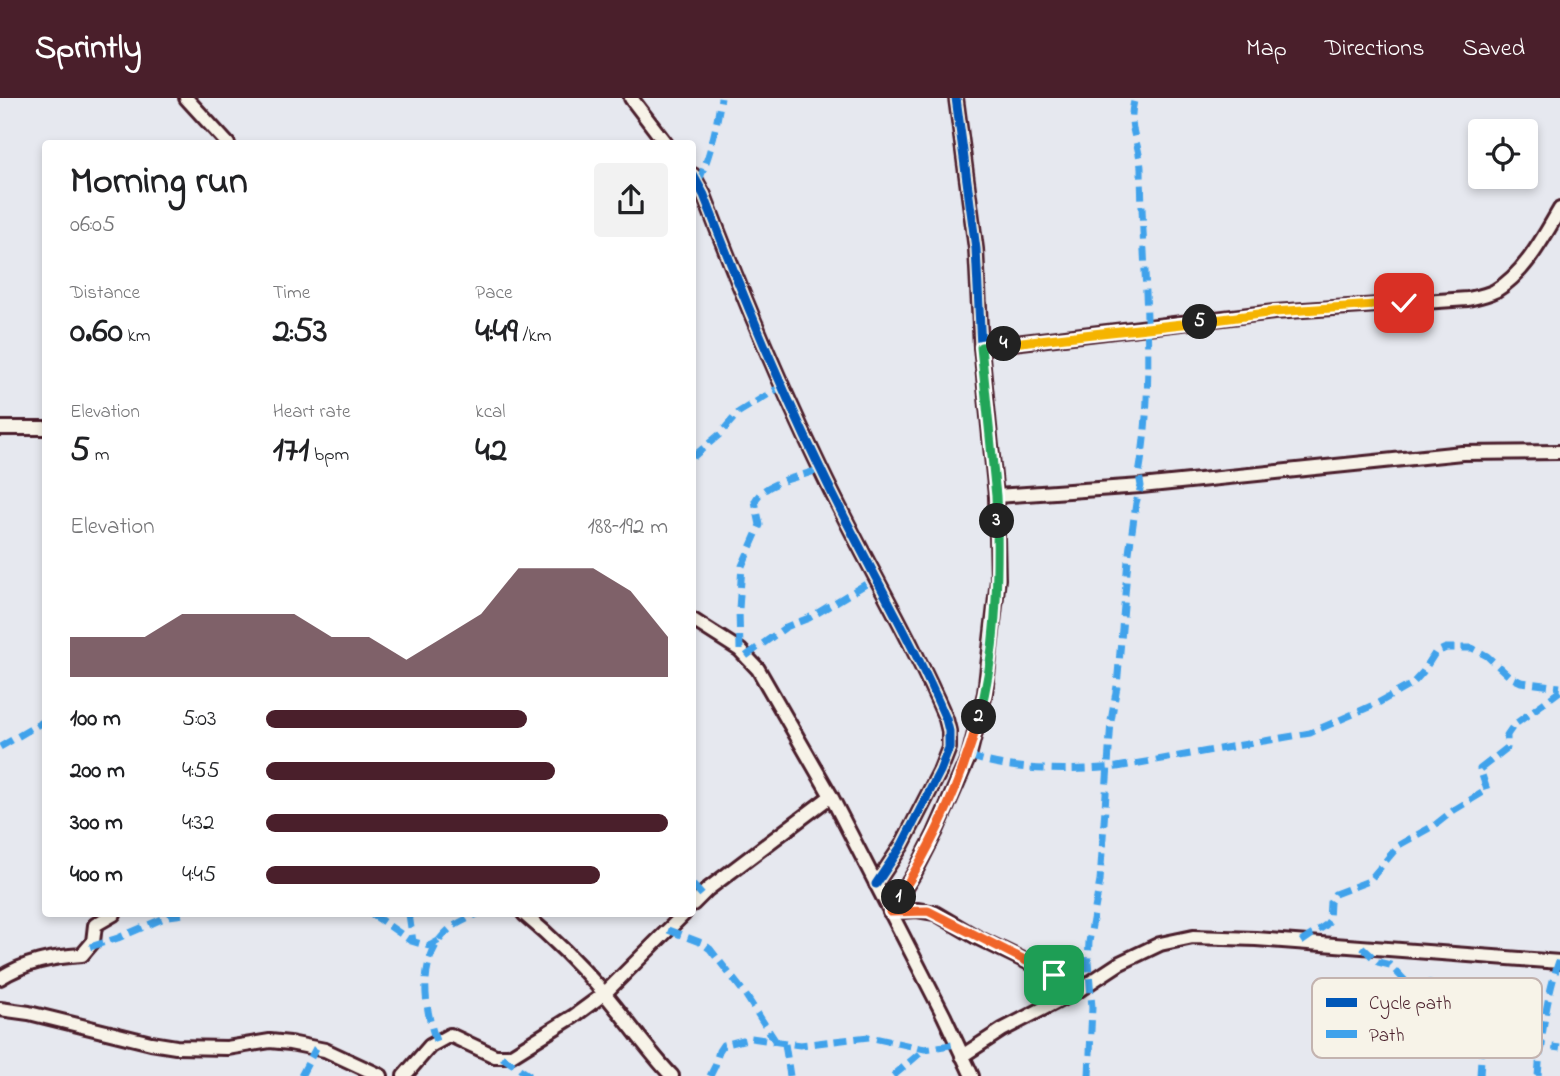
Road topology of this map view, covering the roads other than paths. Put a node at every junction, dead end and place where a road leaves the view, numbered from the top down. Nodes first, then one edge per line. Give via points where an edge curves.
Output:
1 (186, 98) edge
2 (631, 98) edge
3 (956, 98) edge
4 (224, 140) edge
5 (663, 140) edge
6 (696, 180) edge
7 (1560, 209) edge
8 (981, 347) junction
9 (0, 428) edge
10 (42, 428) edge
11 (1560, 452) edge
12 (996, 496) junction
13 (696, 622) edge
14 (831, 796) junction
15 (876, 884) junction
16 (696, 901) edge
17 (890, 912) junction
18 (109, 917) edge
19 (528, 917) edge
20 (681, 917) edge
21 (1560, 961) edge
22 (0, 978) edge
23 (1079, 990) junction
24 (604, 993) junction
25 (0, 1009) edge
26 (962, 1056) junction
27 (381, 1076) edge
28 (404, 1076) edge
29 (672, 1076) edge
30 (972, 1076) edge

1 - 4 street
2 - 5 street
3 - 8 street via 976,249
6 - 15 street via 820,469 929,681 949,731 949,748 928,797
7 - 8 street via 1514,278 1492,292 1468,299 1274,312
8 - 12 street
9 - 10 street
11 - 12 street via 1439,455
12 - 17 street via 998,579 985,693 969,756 915,872
13 - 14 street via 740,650 758,669
14 - 15 street
14 - 16 street
15 - 17 street
17 - 23 street via 935,913
17 - 26 street
18 - 22 street via 95,925 93,942 82,955 41,959
19 - 24 street
20 - 24 street
21 - 23 street via 1193,937 1160,944
23 - 26 street
24 - 28 street via 510,1056 495,1056 450,1035 430,1046
24 - 29 street
25 - 27 street via 176,1046 290,1043 325,1050
26 - 30 street

